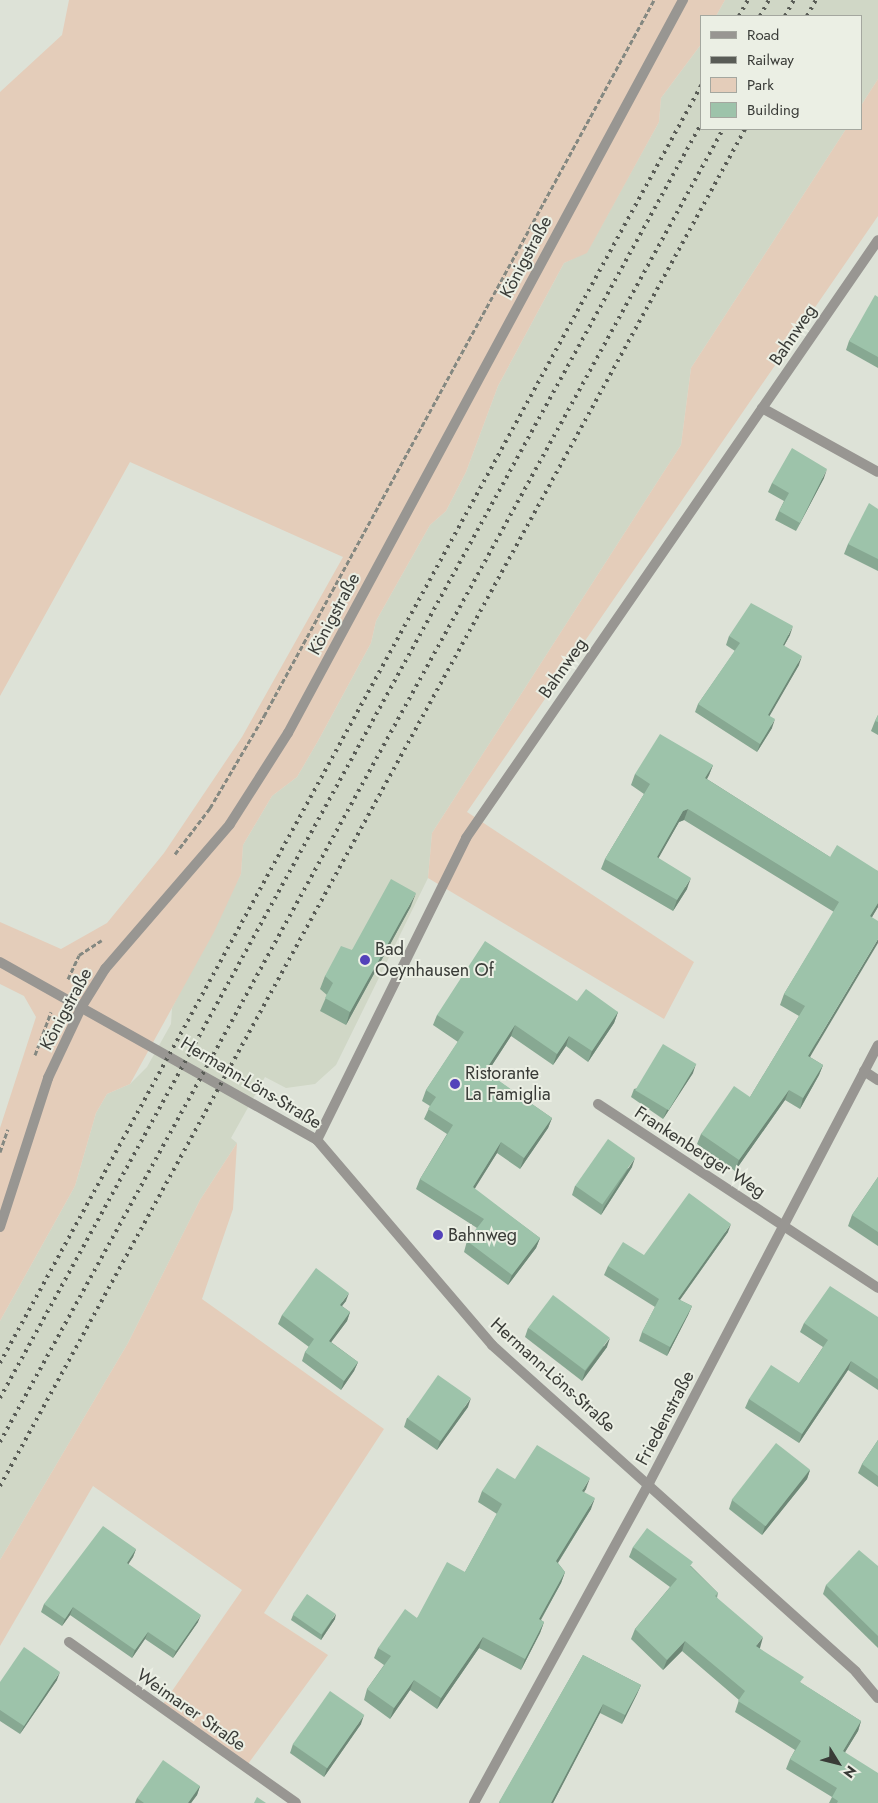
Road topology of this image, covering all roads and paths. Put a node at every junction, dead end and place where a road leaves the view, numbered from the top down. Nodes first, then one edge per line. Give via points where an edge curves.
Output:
1 (654, 0) edge
2 (683, 0) edge
3 (878, 240) edge
4 (762, 408) junction
5 (878, 472) edge
6 (171, 859) dead end
7 (107, 937) dead end
8 (0, 962) edge
9 (60, 994) junction
10 (82, 1006) junction
11 (878, 1045) edge
12 (33, 1060) dead end
13 (864, 1071) junction
14 (878, 1080) edge
15 (598, 1104) dead end
16 (10, 1124) dead end
17 (318, 1140) junction
18 (0, 1152) edge
19 (784, 1226) junction
20 (0, 1227) edge
21 (878, 1288) edge
22 (649, 1483) junction
23 (69, 1642) dead end
24 (878, 1698) edge
25 (296, 1803) edge
26 (474, 1803) edge

1 - 6 path via 264,716 210,808
2 - 10 street, Königstraße via 288,733 230,824 105,969
3 - 4 street, Bahnweg
4 - 5 street
4 - 17 street, Bahnweg via 466,838
7 - 9 path via 79,956
8 - 9 street, Hermann-Löns-Straße
9 - 10 street, Hermann-Löns-Straße
9 - 12 path
10 - 17 street, Hermann-Löns-Straße
10 - 20 street, Königstraße via 48,1078
11 - 13 street, Friedenstraße
13 - 14 street
13 - 19 street, Friedenstraße
15 - 19 street, Frankenberger Weg
16 - 18 path
17 - 22 street, Hermann-Löns-Straße via 492,1346
19 - 21 street, Frankenberger Weg
19 - 22 street, Friedenstraße
22 - 24 street, Hermann-Löns-Straße via 856,1672
22 - 26 street, Friedenstraße
23 - 25 street, Weimarer Straße

